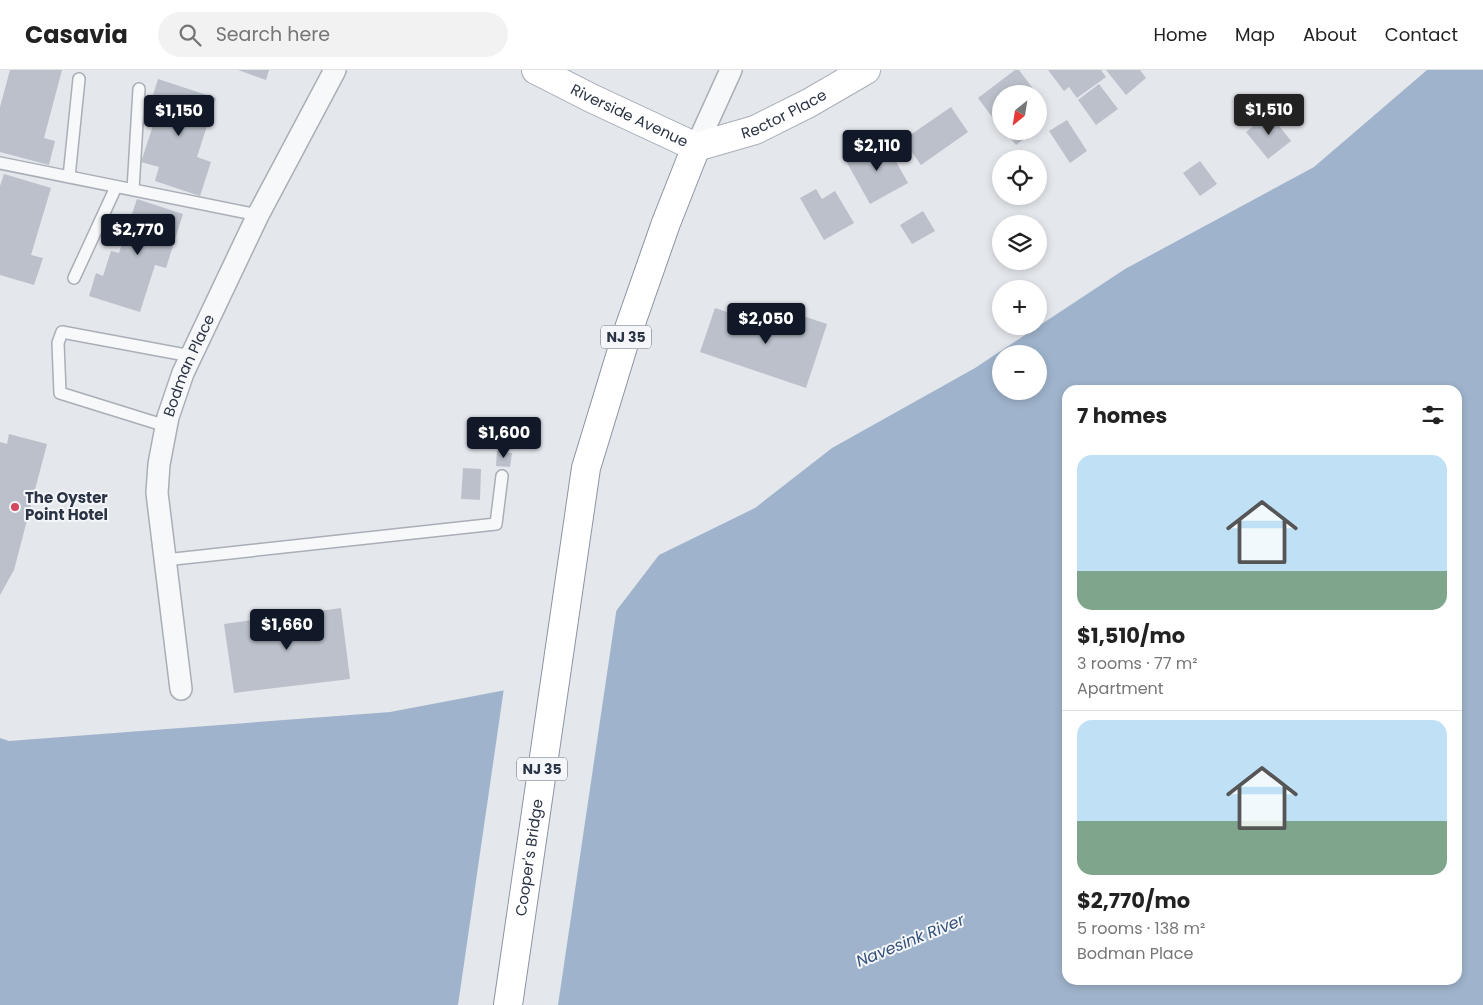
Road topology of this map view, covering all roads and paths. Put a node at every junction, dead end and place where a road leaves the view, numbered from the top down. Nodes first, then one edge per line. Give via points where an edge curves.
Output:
1 (335, 70) edge
2 (536, 70) edge
3 (731, 70) edge
4 (866, 70) edge
5 (79, 78) dead end
6 (139, 89) dead end
7 (696, 147) junction
8 (0, 163) edge
9 (69, 177) junction
10 (116, 187) junction
11 (133, 190) junction
12 (258, 215) junction
13 (74, 278) dead end
14 (191, 356) junction
15 (166, 426) junction
16 (502, 476) dead end
17 (165, 560) junction
18 (181, 689) dead end
19 (508, 1005) edge

1 - 12 street, Bodman Place
2 - 7 main road, Riverside Avenue
3 - 7 street
4 - 7 main road, Rector Place via 755,130
5 - 9 lane
6 - 11 lane
7 - 19 main road, Cooper's Bridge / NJ 35 via 624,340 586,468
8 - 9 lane
9 - 10 lane
10 - 11 lane
10 - 13 lane
11 - 12 lane
12 - 14 street, Bodman Place
14 - 15 street, Bodman Place
14 - 15 lane via 62,332 58,343 60,393
15 - 17 street, Bodman Place via 157,492
16 - 17 lane via 496,524
17 - 18 street, Bodman Place

